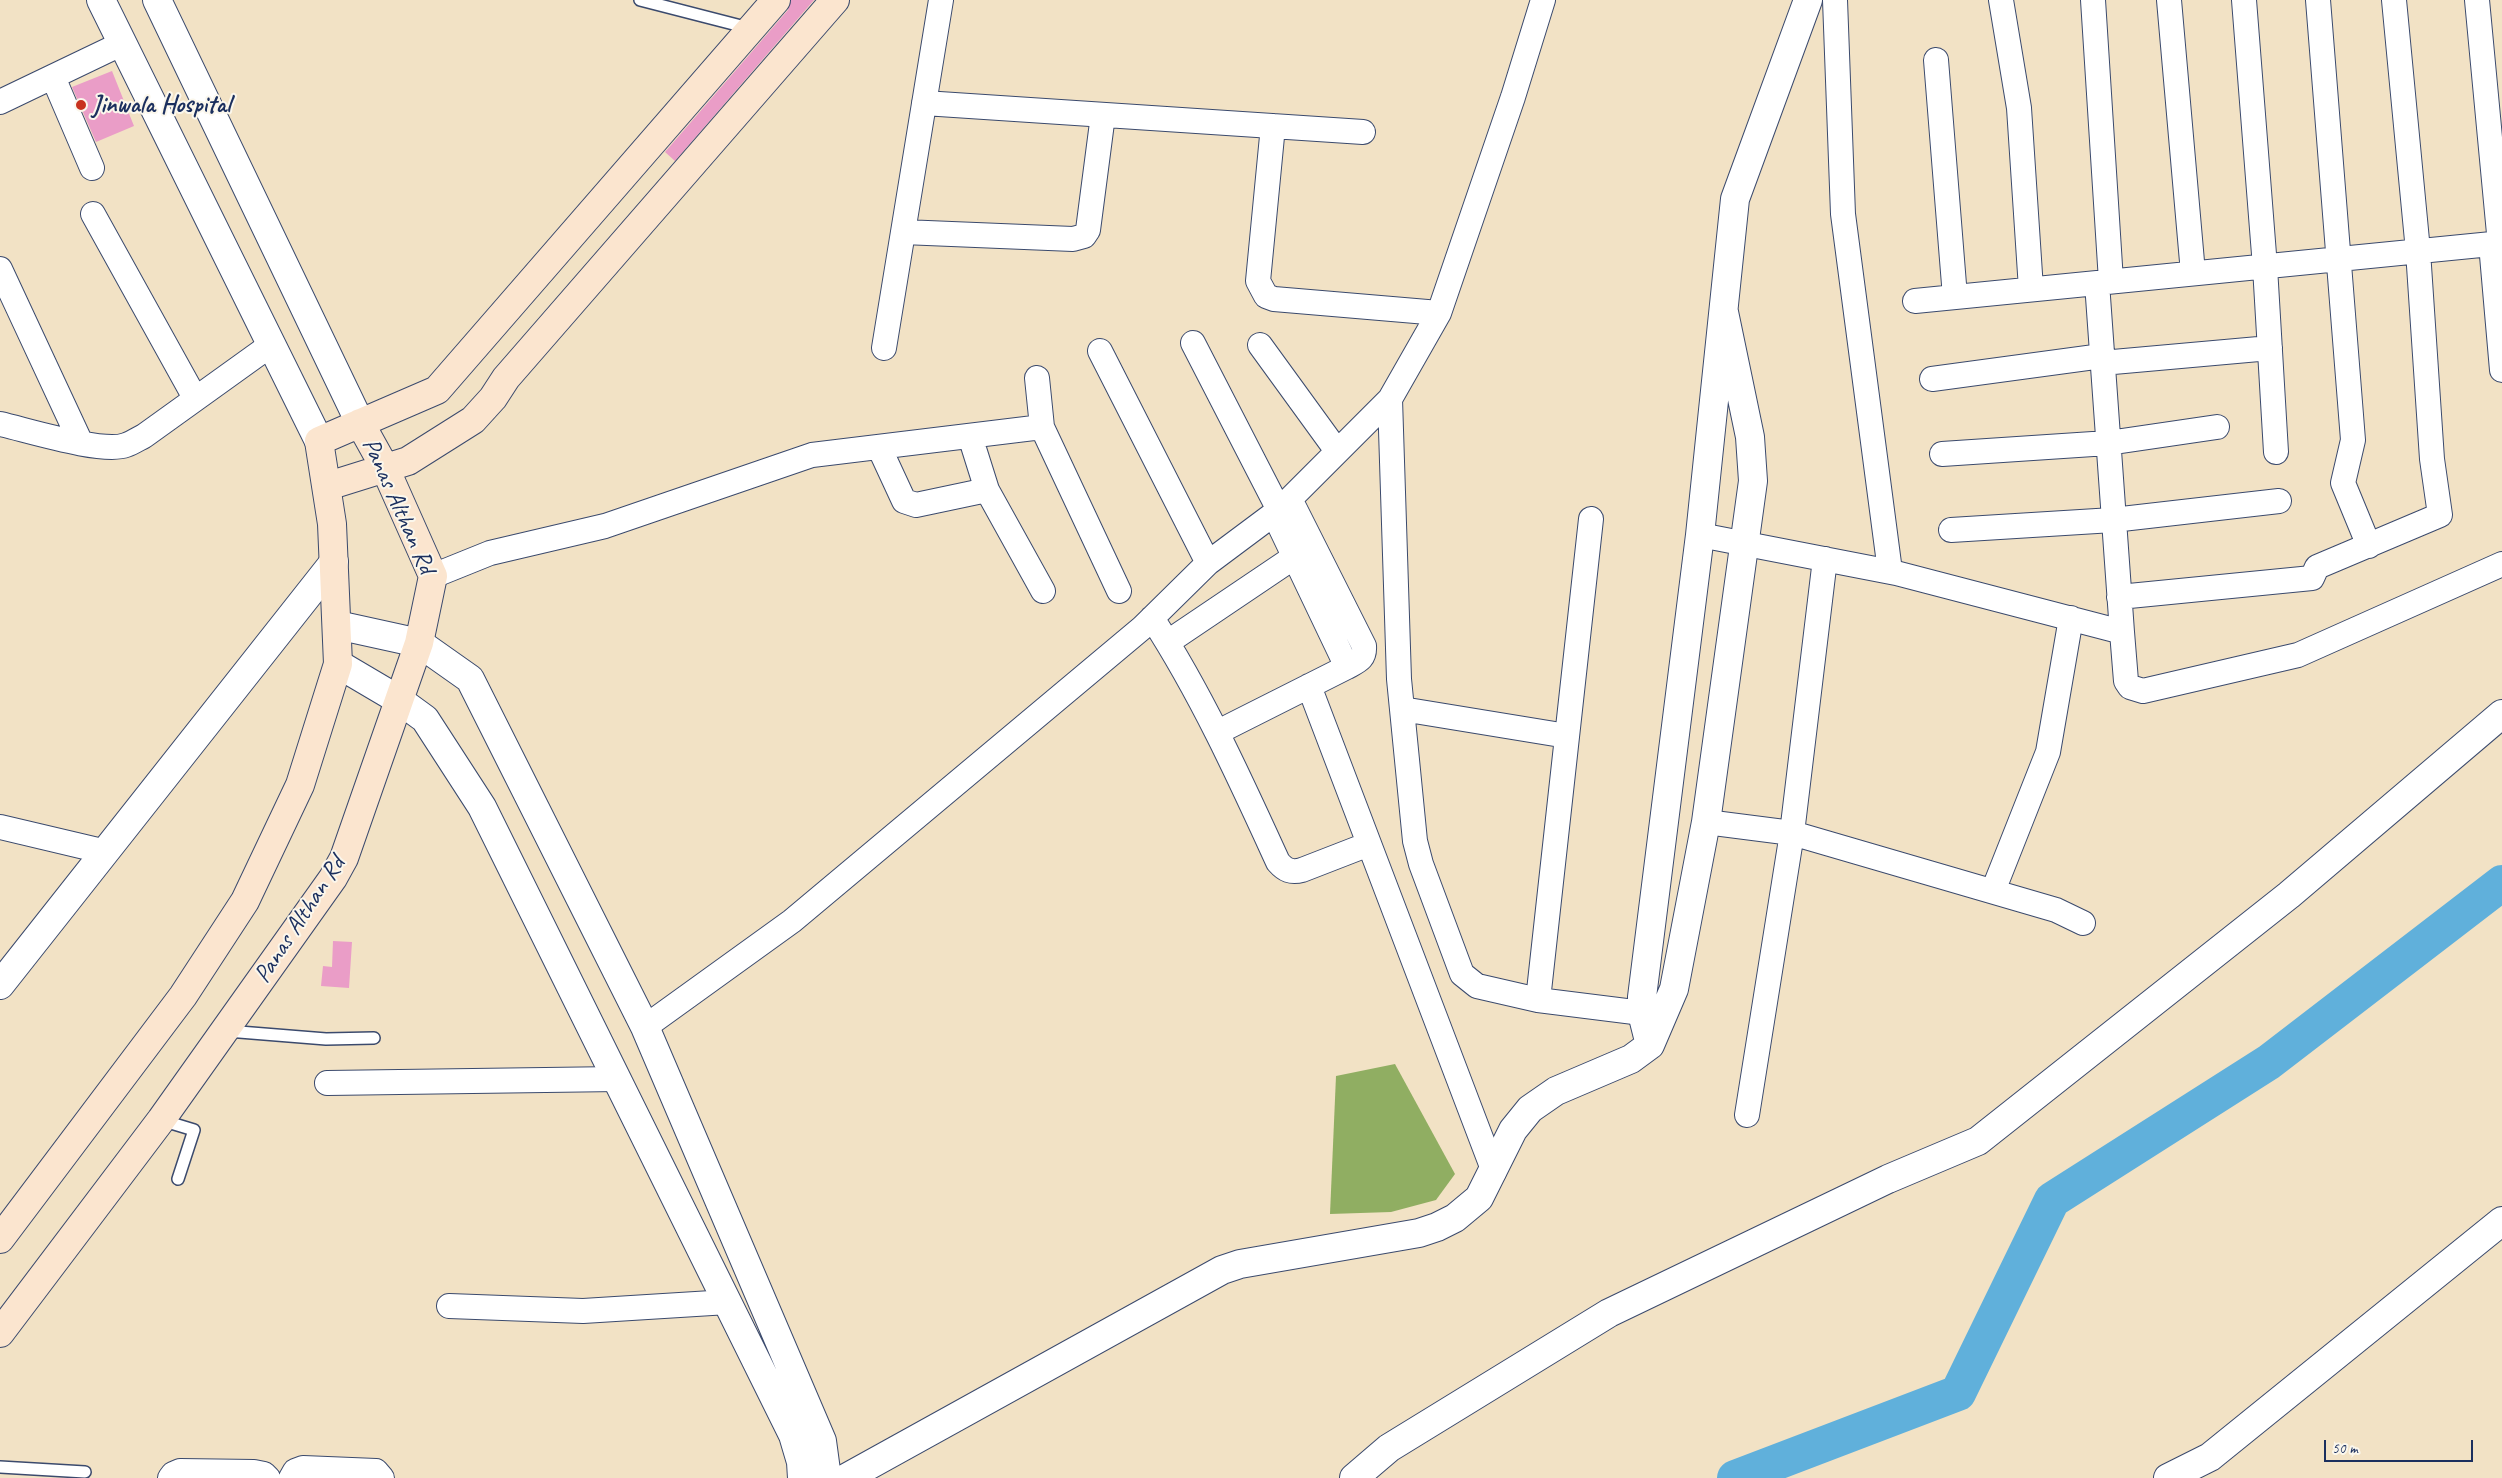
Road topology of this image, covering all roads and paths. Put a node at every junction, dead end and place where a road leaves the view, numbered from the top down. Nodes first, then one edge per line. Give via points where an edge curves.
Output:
1 (102, 0) edge
2 (157, 0) edge
3 (642, 0) edge
4 (776, 0) edge
5 (835, 0) edge
6 (941, 0) edge
7 (1543, 0) edge
8 (1808, 0) edge
9 (1835, 0) edge
10 (2001, 0) edge
11 (2093, 0) edge
12 (2169, 0) edge
13 (2244, 0) edge
14 (2318, 0) edge
15 (2394, 0) edge
16 (2477, 0) edge
17 (751, 28) junction
18 (123, 43) junction
19 (1936, 60) dead end
20 (53, 77) junction
21 (0, 102) edge
22 (924, 104) junction
23 (1103, 115) junction
24 (1274, 126) junction
25 (1363, 132) dead end
26 (2497, 165) edge
27 (92, 168) dead end
28 (93, 214) dead end
29 (903, 232) junction
30 (2498, 244) edge
31 (2418, 252) junction
32 (2339, 259) junction
33 (2265, 267) junction
34 (0, 269) edge
35 (2193, 274) junction
36 (2104, 282) junction
37 (2031, 289) junction
38 (1956, 297) junction
39 (1915, 301) dead end
40 (1724, 312) junction
41 (1439, 313) junction
42 (1192, 343) dead end
43 (272, 344) junction
44 (1260, 345) dead end
45 (884, 348) dead end
46 (2270, 348) junction
47 (1100, 352) dead end
48 (2102, 360) junction
49 (2502, 370) edge
50 (1037, 378) dead end
51 (1932, 379) dead end
52 (195, 398) junction
53 (1390, 399) junction
54 (360, 423) junction
55 (0, 424) edge
56 (1042, 427) junction
57 (2217, 427) dead end
58 (970, 436) junction
59 (319, 441) junction
60 (81, 443) junction
61 (2108, 443) junction
62 (879, 447) junction
63 (1337, 451) junction
64 (2276, 452) dead end
65 (1942, 454) dead end
66 (385, 468) junction
67 (328, 486) junction
68 (987, 490) junction
69 (2279, 501) dead end
70 (1281, 507) junction
71 (1591, 519) dead end
72 (2113, 520) junction
73 (1951, 530) dead end
74 (1700, 535) junction
75 (1745, 543) junction
76 (2368, 546) junction
77 (1303, 551) junction
78 (1825, 559) junction
79 (334, 562) junction
80 (1208, 563) junction
81 (2502, 564) edge
82 (1890, 571) junction
83 (433, 576) junction
84 (1043, 591) dead end
85 (1120, 591) dead end
86 (2119, 597) junction
87 (1152, 618) junction
88 (2071, 618) junction
89 (337, 625) junction
90 (2122, 632) junction
91 (1168, 642) junction
92 (419, 643) junction
93 (338, 664) junction
94 (1309, 686) junction
95 (399, 700) junction
96 (1402, 710) junction
97 (2502, 714) edge
98 (1218, 732) junction
99 (1567, 736) junction
100 (1706, 822) junction
101 (0, 827) edge
102 (1792, 833) junction
103 (1369, 844) junction
104 (106, 852) junction
105 (1993, 892) junction
106 (2083, 923) dead end
107 (0, 985) edge
108 (1538, 1000) junction
109 (1642, 1013) junction
110 (645, 1027) junction
111 (227, 1031) junction
112 (374, 1038) dead end
113 (1650, 1045) junction
114 (618, 1079) junction
115 (327, 1083) dead end
116 (1747, 1115) dead end
117 (161, 1120) junction
118 (1494, 1172) junction
119 (178, 1179) dead end
120 (2502, 1221) edge
121 (0, 1239) edge
122 (728, 1302) junction
123 (450, 1306) dead end
124 (0, 1333) edge
125 (0, 1467) edge
126 (85, 1472) dead end
127 (170, 1478) edge
128 (268, 1478) edge
129 (291, 1478) edge
130 (382, 1478) edge
131 (802, 1478) edge
132 (827, 1478) edge
133 (846, 1478) edge
134 (1354, 1478) edge
135 (2168, 1478) edge

1 - 18 street
2 - 54 street
3 - 17 lane
4 - 17 main road
5 - 66 main road via 473,420 408,460
6 - 22 street
7 - 41 street
8 - 40 street via 1735,199
9 - 82 street via 1843,214
10 - 37 street via 2018,108
11 - 36 street
12 - 35 street
13 - 33 street
14 - 32 street
15 - 31 street
16 - 26 street
17 - 54 main road via 437,390
18 - 20 street
18 - 43 street
19 - 38 street
20 - 21 street
20 - 27 street
22 - 23 street
22 - 29 street
23 - 24 street
23 - 29 street via 1088,230 1084,236 1073,239
24 - 25 street
24 - 41 street via 1258,282 1266,296
26 - 30 street
28 - 52 street
29 - 45 street
30 - 31 street
30 - 49 street
31 - 32 street
31 - 76 street via 2432,459 2440,515
32 - 33 street
32 - 76 street via 2353,440 2343,484
33 - 35 street
33 - 46 street
34 - 60 street
35 - 36 street
36 - 37 street
36 - 48 street
37 - 38 street
38 - 39 street
40 - 74 street
40 - 75 street via 1753,459
41 - 53 street
42 - 70 street
43 - 52 street
43 - 59 street
44 - 63 street
46 - 48 street
46 - 64 street
47 - 80 street
48 - 51 street
48 - 61 street
50 - 56 street
52 - 60 street via 126,446
53 - 63 street
53 - 96 street
54 - 59 main road
54 - 66 main road, Panas Althan Rd
55 - 60 street
56 - 58 street
56 - 85 street
57 - 61 street
58 - 62 street
58 - 68 street
59 - 67 main road, Panas Althan Rd
61 - 65 street
61 - 72 street
62 - 68 street via 904,501 909,504
62 - 83 street via 812,455 605,526 490,553
63 - 70 street
66 - 67 main road
66 - 83 main road, Panas Althan Rd
67 - 79 main road, Panas Althan Rd
68 - 84 street
69 - 72 street
70 - 77 street
70 - 80 street
71 - 99 street
72 - 73 street
72 - 86 street
74 - 75 street
74 - 109 street
75 - 78 street
75 - 100 street
76 - 86 street via 2317,567 2312,578
77 - 91 street
77 - 94 street via 1364,646 1365,654 1362,660
78 - 82 street
78 - 102 street
79 - 89 main road, Panas Althan Rd
79 - 104 street
80 - 87 street
81 - 90 street via 2298,655 2142,691 2130,687 2126,681
82 - 88 street
83 - 92 main road, Panas Althan Rd
86 - 90 street
87 - 91 street
87 - 110 street via 792,921
88 - 90 street
88 - 105 street via 2048,752
89 - 92 street
89 - 93 main road, Panas Althan Rd
91 - 98 street
92 - 95 main road, Panas Althan Rd
92 - 110 street via 470,679
93 - 95 street
93 - 121 main road, Panas Althan Rd via 300,785 245,901 155,1034
94 - 98 street
94 - 103 street
95 - 111 main road, Panas Althan Rd via 344,858
95 - 114 street via 425,719 482,807
96 - 99 street
96 - 108 street via 1415,841 1462,974 1477,986
97 - 134 street via 2288,895 1978,1141 1888,1179 1609,1312 1388,1448
98 - 103 street via 1284,869 1302,870
99 - 108 street
100 - 102 street
100 - 113 street via 1674,989
101 - 104 street
102 - 105 street
102 - 116 street
103 - 118 street
104 - 107 street
105 - 106 street via 2056,910
108 - 109 street
109 - 113 street
110 - 132 street via 822,1441
111 - 112 lane via 326,1039
111 - 117 main road, Panas Althan Rd
113 - 118 street via 1631,1059 1556,1091 1530,1108 1513,1130
114 - 115 street
114 - 122 street
117 - 119 lane via 194,1130
117 - 124 main road, Panas Althan Rd
118 - 133 street via 1479,1198 1455,1218 1437,1227 1419,1233 1240,1264 1214,1273
120 - 135 street via 2210,1456
122 - 123 street via 583,1311
122 - 131 street via 793,1435
125 - 126 lane
127 - 128 street via 180,1471 254,1472
129 - 130 street via 303,1468 376,1471

